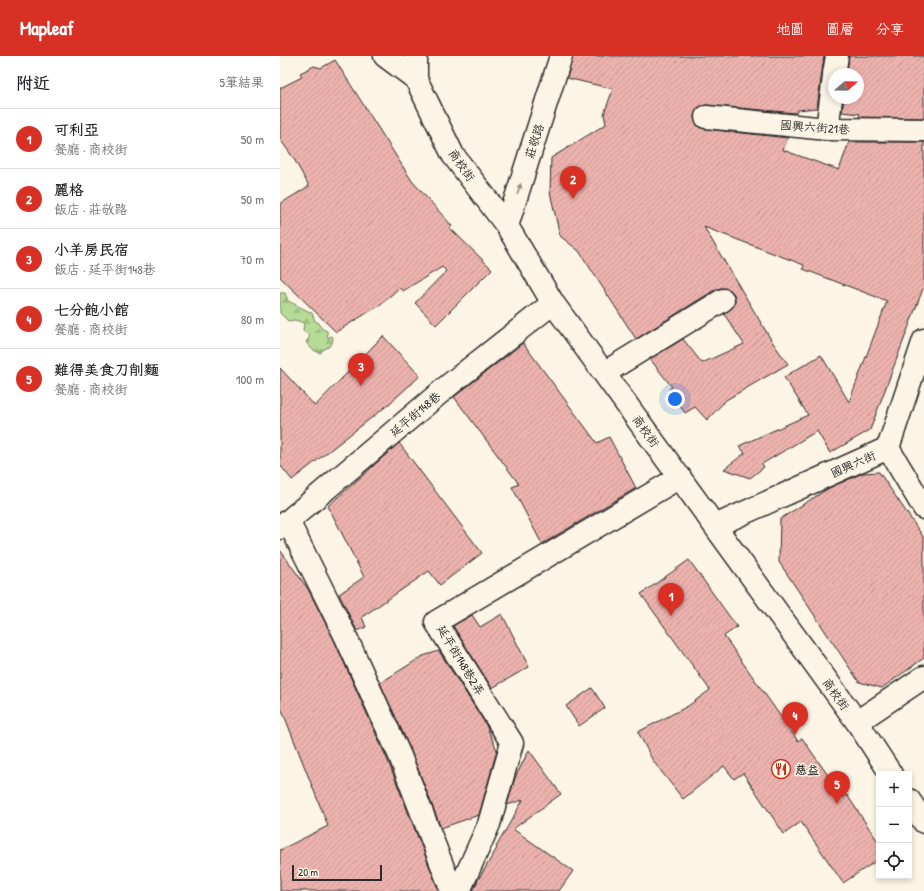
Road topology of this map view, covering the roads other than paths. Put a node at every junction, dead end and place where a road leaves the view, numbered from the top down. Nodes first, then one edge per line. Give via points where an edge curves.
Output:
1 (385, 56) edge
2 (416, 56) edge
3 (561, 56) edge
4 (837, 56) edge
5 (835, 68) edge
6 (416, 79) junction
7 (830, 104) edge
8 (706, 117) dead end
9 (827, 130) junction
10 (924, 130) edge
11 (507, 226) junction
12 (723, 300) dead end
13 (553, 303) junction
14 (923, 346) edge
15 (604, 373) junction
16 (888, 448) junction
17 (680, 477) junction
18 (924, 508) edge
19 (284, 525) edge
20 (715, 526) junction
21 (924, 677) edge
22 (857, 722) junction
23 (889, 771) edge
24 (912, 804) edge
25 (924, 822) edge
26 (452, 891) edge
27 (459, 891) edge

1 - 6 street
2 - 6 street
11 -> 3 street, 莊敬路
4 - 5 street
6 - 11 street, 商校街 via 453,155
7 - 9 street
8 - 9 street, 國興六街21巷
9 - 10 street, 國興六街21巷
11 - 13 street, 商校街
12 - 15 street
13 - 15 street, 商校街
13 - 19 street, 延平街148巷 via 449,386
14 - 16 street, 國興六街
15 - 17 street, 商校街
16 - 18 street
16 - 20 street, 國興六街
17 - 20 street, 商校街
17 - 27 street, 延平街148巷2弄 via 436,622 512,743 489,824
19 - 26 street via 345,635 400,756
20 - 22 street, 商校街
21 - 22 street
22 - 23 street, 商校街
24 - 25 street

